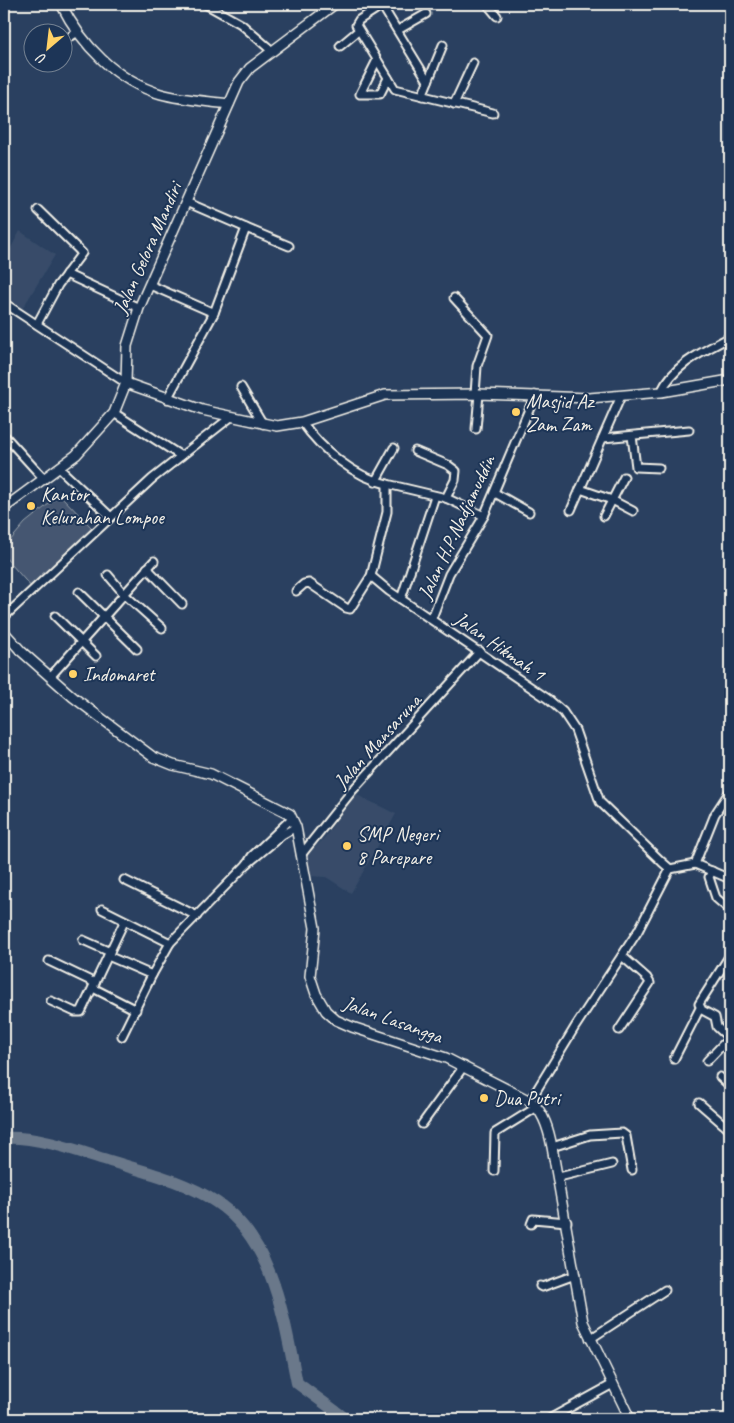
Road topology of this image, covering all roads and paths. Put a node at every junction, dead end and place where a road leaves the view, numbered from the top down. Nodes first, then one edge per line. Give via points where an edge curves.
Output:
1 (61, 4) edge
2 (206, 4) edge
3 (335, 4) edge
4 (383, 4) edge
5 (488, 4) edge
6 (426, 14) dead end
7 (497, 16) dead end
8 (358, 30) junction
9 (398, 30) junction
10 (76, 33) junction
11 (72, 36) edge
12 (443, 45) dead end
13 (340, 46) dead end
14 (272, 51) junction
15 (377, 60) junction
16 (473, 63) dead end
17 (388, 78) junction
18 (428, 81) junction
19 (422, 96) junction
20 (229, 104) junction
21 (454, 104) junction
22 (493, 113) dead end
23 (186, 202) junction
24 (38, 210) dead end
25 (246, 228) junction
26 (289, 246) dead end
27 (66, 274) junction
28 (150, 285) junction
29 (454, 298) dead end
30 (4, 303) edge
31 (139, 308) junction
32 (214, 313) junction
33 (37, 324) junction
34 (730, 337) edge
35 (730, 380) edge
36 (126, 383) junction
37 (241, 387) dead end
38 (661, 392) junction
39 (477, 394) junction
40 (535, 395) junction
41 (621, 396) junction
42 (167, 398) junction
43 (114, 414) junction
44 (231, 417) junction
45 (302, 422) junction
46 (263, 424) junction
47 (476, 429) dead end
48 (689, 430) dead end
49 (4, 435) edge
50 (632, 436) junction
51 (603, 438) junction
52 (394, 448) dead end
53 (415, 452) dead end
54 (181, 456) junction
55 (59, 468) junction
56 (659, 468) dead end
57 (624, 477) dead end
58 (44, 479) junction
59 (375, 482) junction
60 (387, 484) junction
61 (580, 489) junction
62 (495, 493) junction
63 (436, 496) junction
64 (446, 498) junction
65 (612, 500) junction
66 (4, 508) edge
67 (571, 510) dead end
68 (529, 512) dead end
69 (633, 512) dead end
70 (484, 516) junction
71 (604, 516) dead end
72 (110, 517) junction
73 (154, 561) dead end
74 (147, 568) junction
75 (108, 576) dead end
76 (371, 576) junction
77 (79, 592) dead end
78 (296, 592) dead end
79 (124, 594) junction
80 (401, 599) junction
81 (182, 604) dead end
82 (55, 616) dead end
83 (105, 616) junction
84 (4, 617) edge
85 (432, 618) junction
86 (162, 628) dead end
87 (4, 632) edge
88 (82, 642) junction
89 (137, 649) dead end
90 (480, 651) junction
91 (96, 656) dead end
92 (50, 677) junction
93 (730, 791) edge
94 (294, 822) junction
95 (301, 855) junction
96 (695, 864) junction
97 (670, 869) junction
98 (712, 871) junction
99 (730, 879) edge
100 (124, 880) dead end
101 (102, 909) dead end
102 (730, 910) edge
103 (197, 916) junction
104 (124, 922) junction
105 (83, 940) dead end
106 (170, 943) junction
107 (109, 954) junction
108 (622, 956) junction
109 (730, 956) edge
110 (49, 961) dead end
111 (152, 975) junction
112 (94, 986) junction
113 (51, 1001) dead end
114 (700, 1008) junction
115 (136, 1010) junction
116 (619, 1030) dead end
117 (122, 1036) dead end
118 (730, 1037) edge
119 (674, 1059) dead end
120 (708, 1061) dead end
121 (464, 1066) junction
122 (720, 1077) dead end
123 (730, 1086) edge
124 (699, 1103) dead end
125 (534, 1104) junction
126 (422, 1124) dead end
127 (730, 1130) edge
128 (552, 1147) junction
129 (612, 1164) dead end
130 (632, 1170) dead end
131 (494, 1171) dead end
132 (559, 1177) junction
133 (567, 1222) junction
134 (531, 1224) dead end
135 (575, 1276) junction
136 (540, 1286) dead end
137 (665, 1290) dead end
138 (590, 1339) junction
139 (613, 1384) junction
140 (627, 1418) edge
141 (550, 1419) edge

1 - 10 street
2 - 14 street via 247,28
3 - 14 street, Jalan Gelora Mandiri
4 - 8 street via 358,20
4 - 9 street
5 - 7 street
6 - 9 street
8 - 13 street
8 - 15 street
9 - 18 street
10 - 11 street
10 - 20 street via 108,64 143,88 182,98
12 - 18 street
14 - 20 street, Jalan Gelora Mandiri via 244,74
15 - 17 street
15 - 17 street via 360,94 380,94
16 - 21 street
17 - 19 street via 395,89
18 - 19 street
19 - 21 street
20 - 23 street, Jalan Gelora Mandiri
21 - 22 street
23 - 25 street
23 - 28 street, Jalan Gelora Mandiri
24 - 27 street via 81,251 82,256
25 - 26 street
25 - 32 street
27 - 31 street
27 - 33 street
28 - 31 street, Jalan Gelora Mandiri
28 - 32 street
29 - 39 street via 488,335 477,366
30 - 33 street
31 - 36 street, Jalan Gelora Mandiri via 127,346
32 - 42 street
33 - 36 street
34 - 38 street via 673,372
35 - 38 street
36 - 42 street
36 - 43 street, Jalan Gelora Mandiri
37 - 46 street
38 - 41 street
39 - 40 street
39 - 45 street via 385,395
39 - 47 street
40 - 41 street
40 - 62 street, Jalan H.P.Nadjamuddin
41 - 51 street
42 - 44 street
43 - 54 street
43 - 55 street, Jalan Gelora Mandiri
44 - 46 street
44 - 54 street
45 - 46 street via 277,426
45 - 59 street via 318,443
48 - 50 street
49 - 58 street
50 - 51 street
50 - 56 street via 636,467
51 - 61 street
52 - 59 street
53 - 64 street via 456,471
54 - 72 street
55 - 58 street, Jalan Gelora Mandiri
55 - 72 street
57 - 65 street
58 - 66 street, Jalan Gelora Mandiri
59 - 60 street
60 - 63 street
60 - 76 street via 387,512
61 - 65 street
61 - 67 street
62 - 68 street
62 - 70 street, Jalan H.P.Nadjamuddin
63 - 64 street
63 - 80 street
64 - 70 street
65 - 69 street
65 - 71 street
70 - 85 street, Jalan H.P.Nadjamuddin via 449,574
72 - 84 street
73 - 74 street
74 - 79 street
74 - 81 street
75 - 79 street
76 - 78 street via 349,609 309,583
76 - 80 street, Jalan Hikmah 1
77 - 83 street
79 - 83 street
79 - 86 street
80 - 85 street, Jalan Hikmah 1
82 - 88 street
83 - 88 street
83 - 89 street
85 - 90 street, Jalan Hikmah 1
87 - 92 street
88 - 91 street
88 - 92 street
90 - 95 street, Jalan Mansaruna via 352,791
90 - 97 street, Jalan Hikmah 1 via 563,712 581,743 600,802
92 - 94 street via 153,757 217,776 286,811
93 - 96 street via 715,814
94 - 95 street, Jalan Lasangga
94 - 103 street via 252,856
95 - 121 street, Jalan Lasangga via 315,928 310,976 326,1011 340,1022
96 - 97 street
96 - 98 street
97 - 108 street
98 - 99 street
98 - 102 street via 709,877 716,898
100 - 103 street
101 - 104 street
103 - 106 street
104 - 106 street
104 - 107 street
105 - 107 street
106 - 111 street
107 - 111 street
107 - 112 street
108 - 116 street via 650,984
108 - 125 street via 575,1028
109 - 114 street via 699,1004
110 - 112 street
111 - 115 street
112 - 113 street via 78,1013
112 - 115 street
114 - 118 street via 715,1018 717,1027
114 - 119 street
115 - 117 street
118 - 120 street
121 - 125 street, Jalan Lasangga
121 - 126 street
122 - 123 street
124 - 127 street
125 - 128 street via 547,1128
125 - 131 street via 495,1133
128 - 130 street via 570,1140 622,1133 626,1136
128 - 132 street
129 - 132 street
132 - 133 street
133 - 134 street via 532,1219
133 - 135 street
135 - 136 street
135 - 138 street via 581,1313
137 - 138 street
138 - 139 street
139 - 140 street
139 - 141 street

